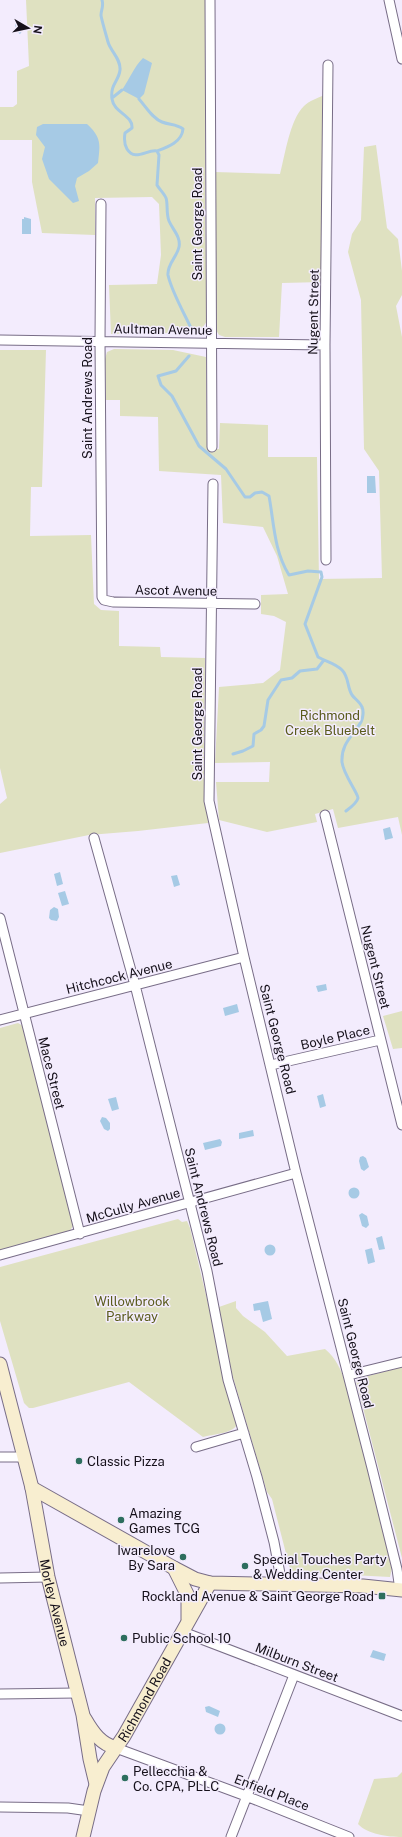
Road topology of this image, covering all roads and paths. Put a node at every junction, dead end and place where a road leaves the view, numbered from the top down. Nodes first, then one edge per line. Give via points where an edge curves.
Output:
1 (210, 0) edge
2 (389, 0) edge
3 (402, 59) edge
4 (328, 65) dead end
5 (101, 204) dead end
6 (0, 340) edge
7 (100, 341) junction
8 (210, 343) junction
9 (325, 345) junction
10 (212, 447) dead end
11 (213, 484) dead end
12 (326, 560) dead end
13 (101, 593) joint
14 (211, 604) junction
15 (255, 604) dead end
16 (325, 815) dead end
17 (94, 838) dead end
18 (0, 918) edge
19 (244, 957) junction
20 (135, 984) junction
21 (24, 1014) junction
22 (0, 1020) edge
23 (380, 1040) junction
24 (271, 1065) junction
25 (402, 1126) edge
26 (296, 1173) junction
27 (190, 1203) junction
28 (80, 1234) junction
29 (0, 1255) edge
30 (402, 1362) edge
31 (0, 1364) edge
32 (349, 1375) junction
33 (244, 1433) junction
34 (196, 1447) dead end
35 (0, 1457) edge
36 (24, 1457) junction
37 (32, 1488) junction
38 (174, 1568) junction
39 (48, 1577) junction
40 (0, 1578) edge
41 (210, 1583) junction
42 (282, 1584) junction
43 (401, 1590) edge
44 (185, 1626) junction
45 (294, 1675) junction
46 (77, 1693) junction
47 (0, 1694) edge
48 (83, 1715) junction
49 (402, 1716) edge
50 (116, 1748) junction
51 (96, 1784) junction
52 (246, 1796) junction
53 (0, 1807) edge
54 (89, 1811) junction
55 (83, 1837) edge
56 (231, 1837) edge
57 (349, 1837) edge

1 - 8 street, Saint George Road
2 - 3 street
4 - 9 street, Nugent Street
5 - 7 street, Saint Andrews Road
6 - 7 street, Aultman Avenue
7 - 8 street, Aultman Avenue
7 - 13 street, Saint Andrews Road
8 - 9 street, Aultman Avenue
8 - 10 street, Saint George Road
9 - 12 street, Nugent Street
11 - 14 street, Saint George Road
13 - 14 street, Ascot Avenue via 104,600 113,602
14 - 15 street, Ascot Avenue
14 - 19 street, Saint George Road via 210,801
16 - 23 street, Nugent Street
17 - 20 street, Saint Andrews Road
18 - 21 street, Mace Street
19 - 20 street, Hitchcock Avenue
19 - 24 street, Saint George Road
20 - 21 street, Hitchcock Avenue
20 - 27 street, Saint Andrews Road
21 - 22 street, Hitchcock Avenue
21 - 28 street, Mace Street
23 - 24 street, Boyle Place
23 - 25 street, Nugent Street
24 - 26 street, Saint George Road
26 - 27 street, McCully Avenue
26 - 32 street, Saint George Road
27 - 28 street, McCully Avenue
27 - 33 street, Saint Andrews Road via 228,1380
28 - 29 street, McCully Avenue
30 - 32 street
31 - 36 street
32 - 43 street, Saint George Road
33 - 34 street
33 - 42 street, Saint Andrews Road via 270,1528
35 - 36 street
36 - 37 street
37 - 38 street
37 - 39 street, Morley Avenue
38 - 41 street
38 - 44 street via 188,1596
39 - 40 street
39 - 46 street, Morley Avenue
41 - 42 street
41 - 44 street, Richmond Road
42 - 43 street
44 - 45 street, Milburn Street
44 - 50 street, Richmond Road
45 - 49 street, Milburn Street
45 - 52 street
46 - 47 street
46 - 48 street, Morley Avenue
48 - 50 street, Morley Avenue via 97,1737 104,1744
48 - 51 street, Morley Avenue via 88,1753
50 - 51 street, Richmond Road via 103,1767
50 - 52 street, Enfield Place
51 - 54 street, Richmond Road
52 - 56 street
52 - 57 street, Enfield Place
53 - 54 street
54 - 55 street, Richmond Road

